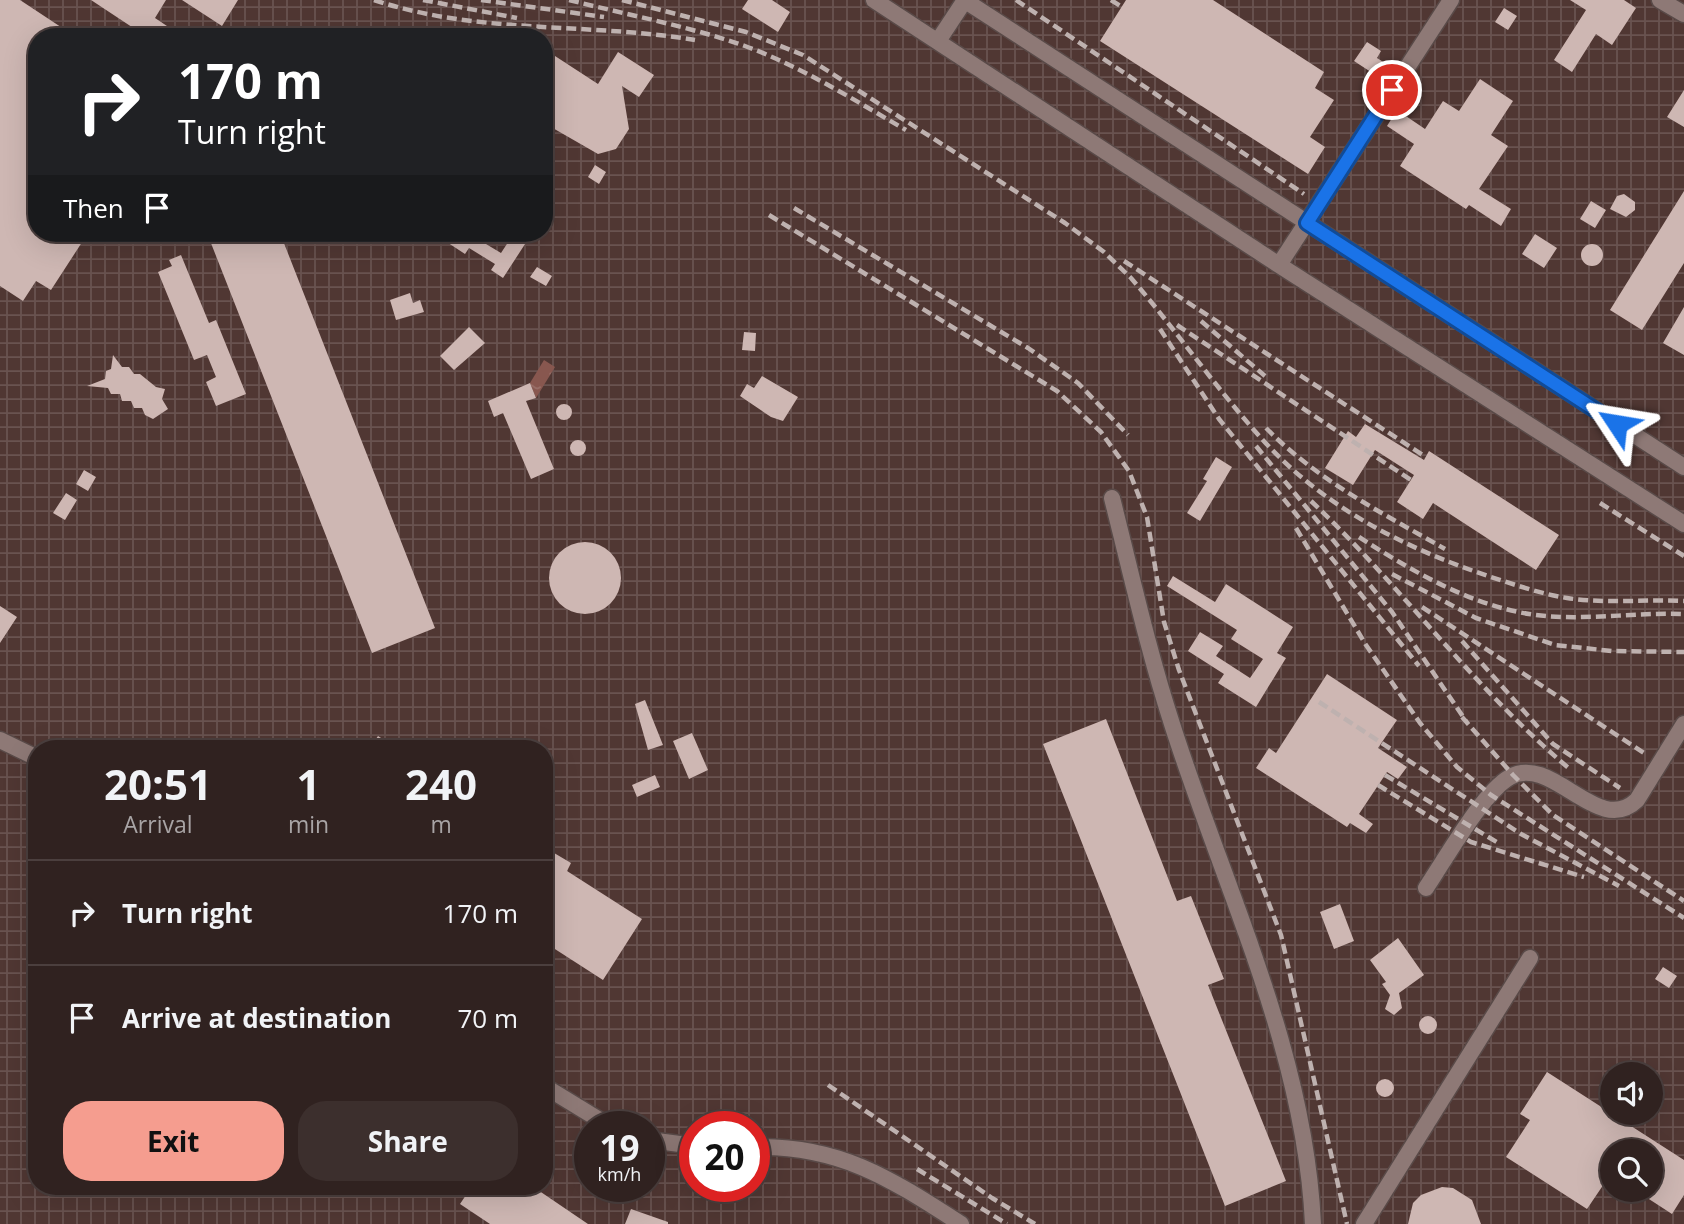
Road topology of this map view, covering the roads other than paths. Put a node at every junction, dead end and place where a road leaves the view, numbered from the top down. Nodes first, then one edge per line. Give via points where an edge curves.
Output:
1 (874, 0) edge
2 (965, 0) edge
3 (1451, 0) edge
4 (1660, 0) edge
5 (1684, 14) edge
6 (938, 41) junction
7 (1307, 223) junction
8 (1279, 265) junction
9 (1684, 467) edge
10 (1112, 498) dead end
11 (1684, 524) edge
12 (1684, 724) edge
13 (0, 740) edge
14 (28, 754) edge
15 (1426, 888) dead end
16 (1530, 958) dead end
17 (553, 1092) edge
18 (585, 1111) edge
19 (770, 1147) edge
20 (961, 1224) edge
21 (1313, 1224) edge
22 (1364, 1224) edge

1 - 6 lane
2 - 6 lane
2 - 7 lane
3 - 7 lane
4 - 5 lane
6 - 8 lane
7 - 8 lane
7 - 9 lane
8 - 11 lane
10 - 21 lane via 1171,724 1243,926 1290,1081 1309,1166
12 - 15 lane via 1637,800 1625,809 1595,805 1540,774 1513,775 1491,795
13 - 14 lane
16 - 22 lane
17 - 18 lane
19 - 20 lane via 800,1148 847,1159 892,1180

